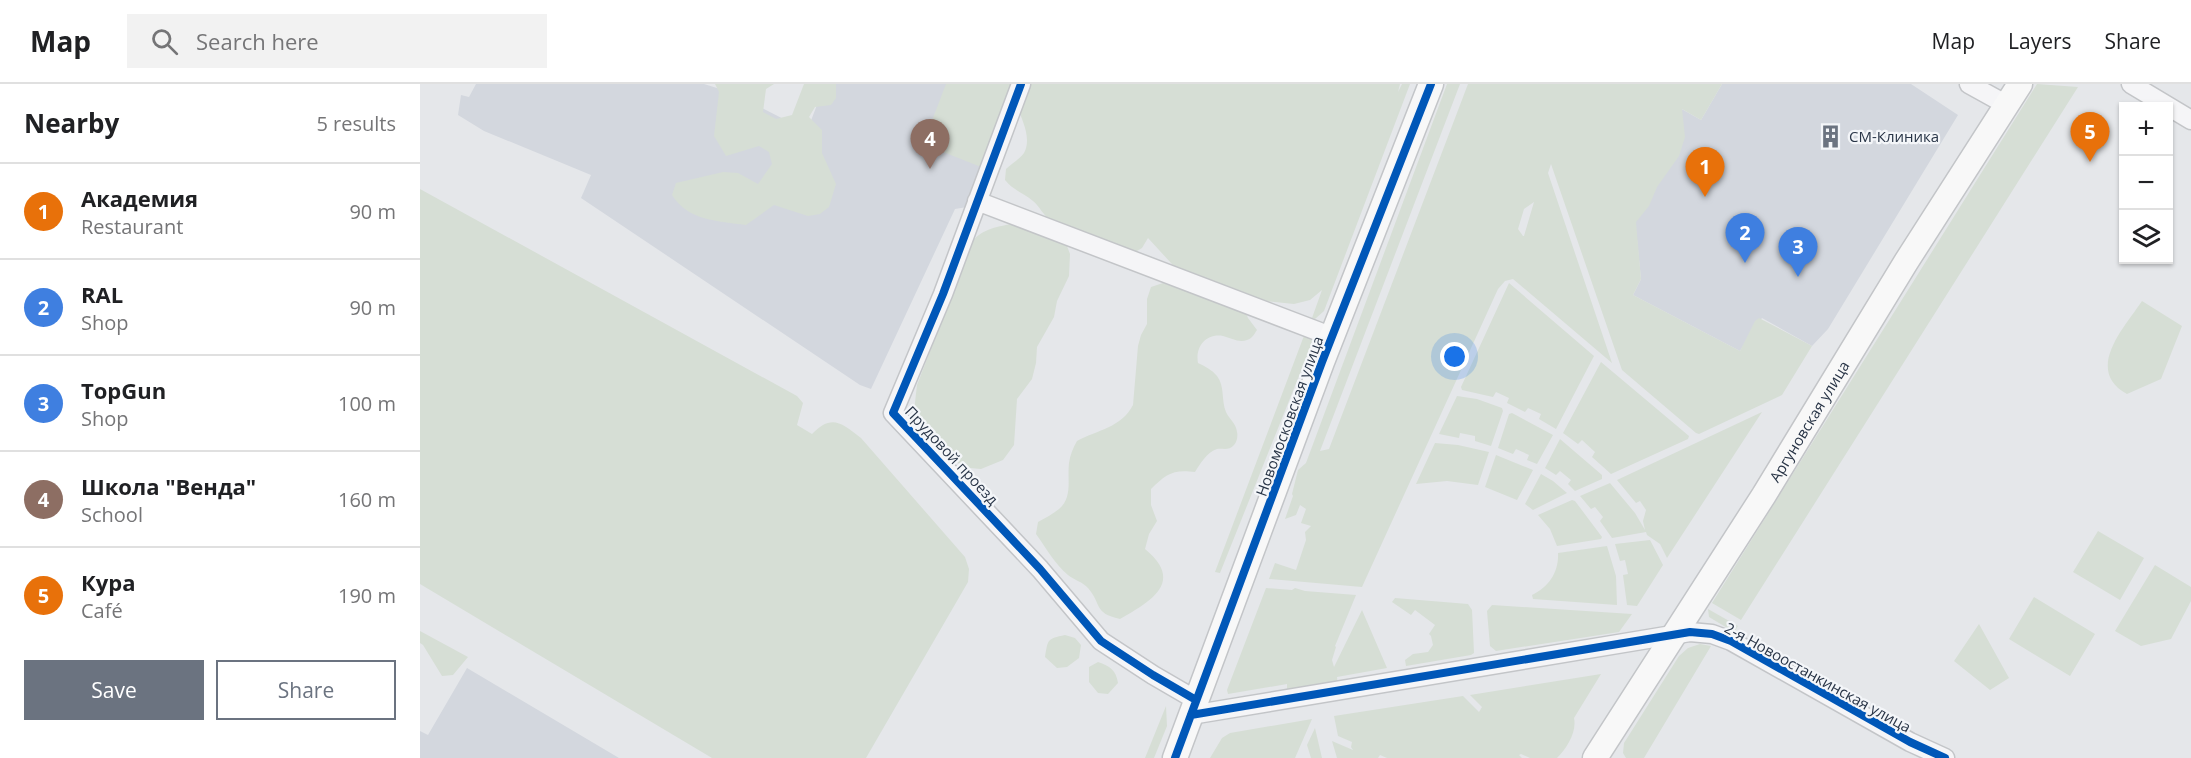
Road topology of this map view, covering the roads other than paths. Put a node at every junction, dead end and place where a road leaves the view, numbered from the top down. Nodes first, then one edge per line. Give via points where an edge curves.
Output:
1 (1021, 84) edge
2 (1431, 84) edge
3 (1969, 84) edge
4 (2020, 84) edge
5 (2131, 84) edge
6 (2007, 105) junction
7 (2191, 120) edge
8 (977, 201) junction
9 (1333, 337) junction
10 (1675, 635) junction
11 (1194, 708) junction
12 (1174, 758) edge
13 (1595, 758) edge
14 (1946, 758) edge

1 - 8 street, Прудовой проезд
2 - 9 main road, Новомосковская улица
3 - 6 street
4 - 6 main road, Аргуновская улица
5 - 7 street
6 - 10 main road, Аргуновская улица
8 - 9 street
8 - 11 street, Прудовой проезд via 893,413 1101,640
9 - 11 main road, Новомосковская улица
10 - 11 street, 2-я Новоостанкинская улица
10 - 13 main road, Аргуновская улица
10 - 14 street, 2-я Новоостанкинская улица via 1712,634 1731,641 1910,742
11 - 12 main road, Новомосковская улица

